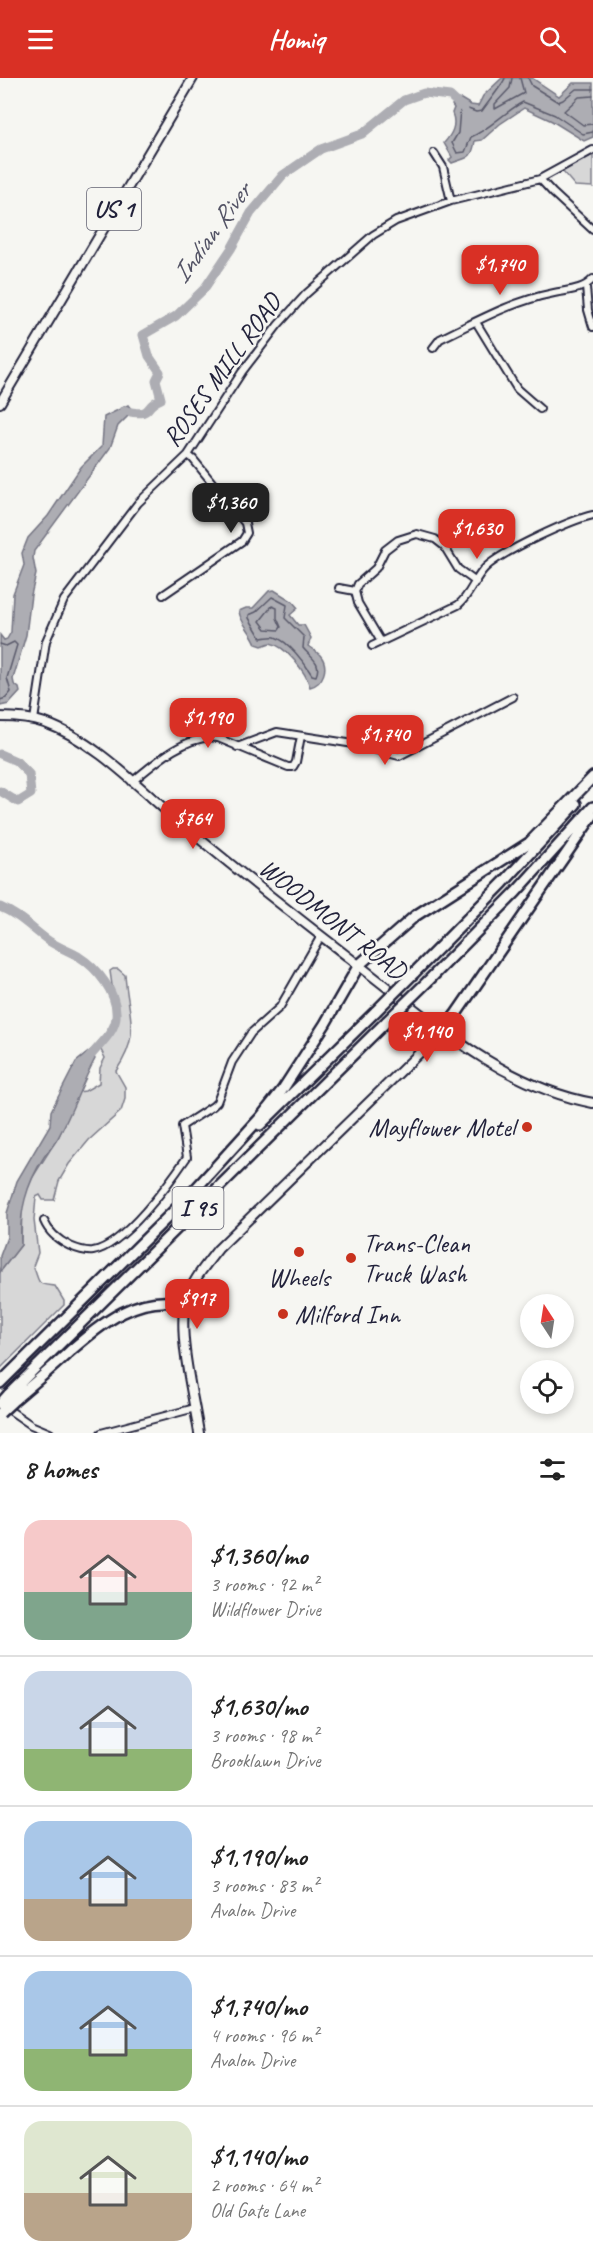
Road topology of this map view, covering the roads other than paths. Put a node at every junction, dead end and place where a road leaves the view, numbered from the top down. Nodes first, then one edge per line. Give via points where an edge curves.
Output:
1 (193, 78) edge
2 (593, 150) edge
3 (434, 153) dead end
4 (540, 179) junction
5 (452, 201) junction
6 (593, 230) edge
7 (593, 279) edge
8 (586, 287) junction
9 (476, 322) junction
10 (593, 327) edge
11 (433, 348) dead end
12 (0, 403) edge
13 (540, 409) dead end
14 (188, 455) junction
15 (593, 515) edge
16 (476, 582) junction
17 (339, 588) dead end
18 (355, 591) junction
19 (163, 595) dead end
20 (380, 640) junction
21 (372, 646) dead end
22 (513, 698) dead end
23 (0, 717) edge
24 (34, 720) junction
25 (301, 736) junction
26 (237, 747) junction
27 (593, 777) edge
28 (132, 782) junction
29 (593, 784) edge
30 (593, 807) edge
31 (593, 815) edge
32 (321, 936) junction
33 (359, 965) junction
34 (442, 1031) junction
35 (593, 1103) edge
36 (190, 1195) junction
37 (44, 1221) dead end
38 (185, 1304) junction
39 (0, 1383) edge
40 (11, 1398) junction
41 (0, 1403) edge
42 (195, 1408) junction
43 (0, 1413) edge
44 (50, 1433) edge
45 (101, 1433) edge
46 (199, 1433) edge

1 - 12 main road, US 1
2 - 4 street, ROSES MILL ROAD
3 - 5 street via 443,167
4 - 5 street, ROSES MILL ROAD
4 - 6 street
5 - 14 street, ROSES MILL ROAD via 402,218 380,231 306,294 242,372
7 - 8 street
8 - 9 street via 517,303
8 - 10 street
9 - 11 street via 440,339
9 - 13 street via 517,389
14 - 19 street via 245,523 247,534
14 - 24 street, ROSES MILL ROAD via 138,503 64,600 46,641
15 - 16 street via 498,558
16 - 18 street via 458,569 440,542 417,534 389,546
16 - 20 street via 458,605
17 - 18 street
18 - 20 street
20 - 21 street
22 - 25 street via 399,756
23 - 24 main road
24 - 28 main road, WOODMONT ROAD via 80,741
25 - 26 street via 277,732
25 - 26 street via 296,762 290,767
26 - 28 street via 218,738 200,739 156,761
27 - 33 highway via 529,843 415,916
28 - 32 main road, WOODMONT ROAD
29 - 36 highway, I 95, bridge via 516,870
30 - 40 highway, I 95, bridge via 428,981
31 - 34 highway
32 - 33 main road, WOODMONT ROAD
32 - 37 street via 280,1007 251,1034 232,1062 217,1102 182,1126 186,1157 141,1217 104,1246 90,1251 74,1248 57,1238
33 - 34 main road, WOODMONT ROAD
33 - 36 highway via 283,1089
34 - 35 main road, WOODMONT ROAD via 524,1081
34 - 38 main road via 218,1249 194,1283
36 - 39 highway, I 95
38 - 40 highway via 148,1303 120,1312
38 - 42 main road
40 - 41 highway, I 95, bridge
40 - 43 highway, bridge
41 - 44 street via 15,1416
42 - 45 street
42 - 46 main road

